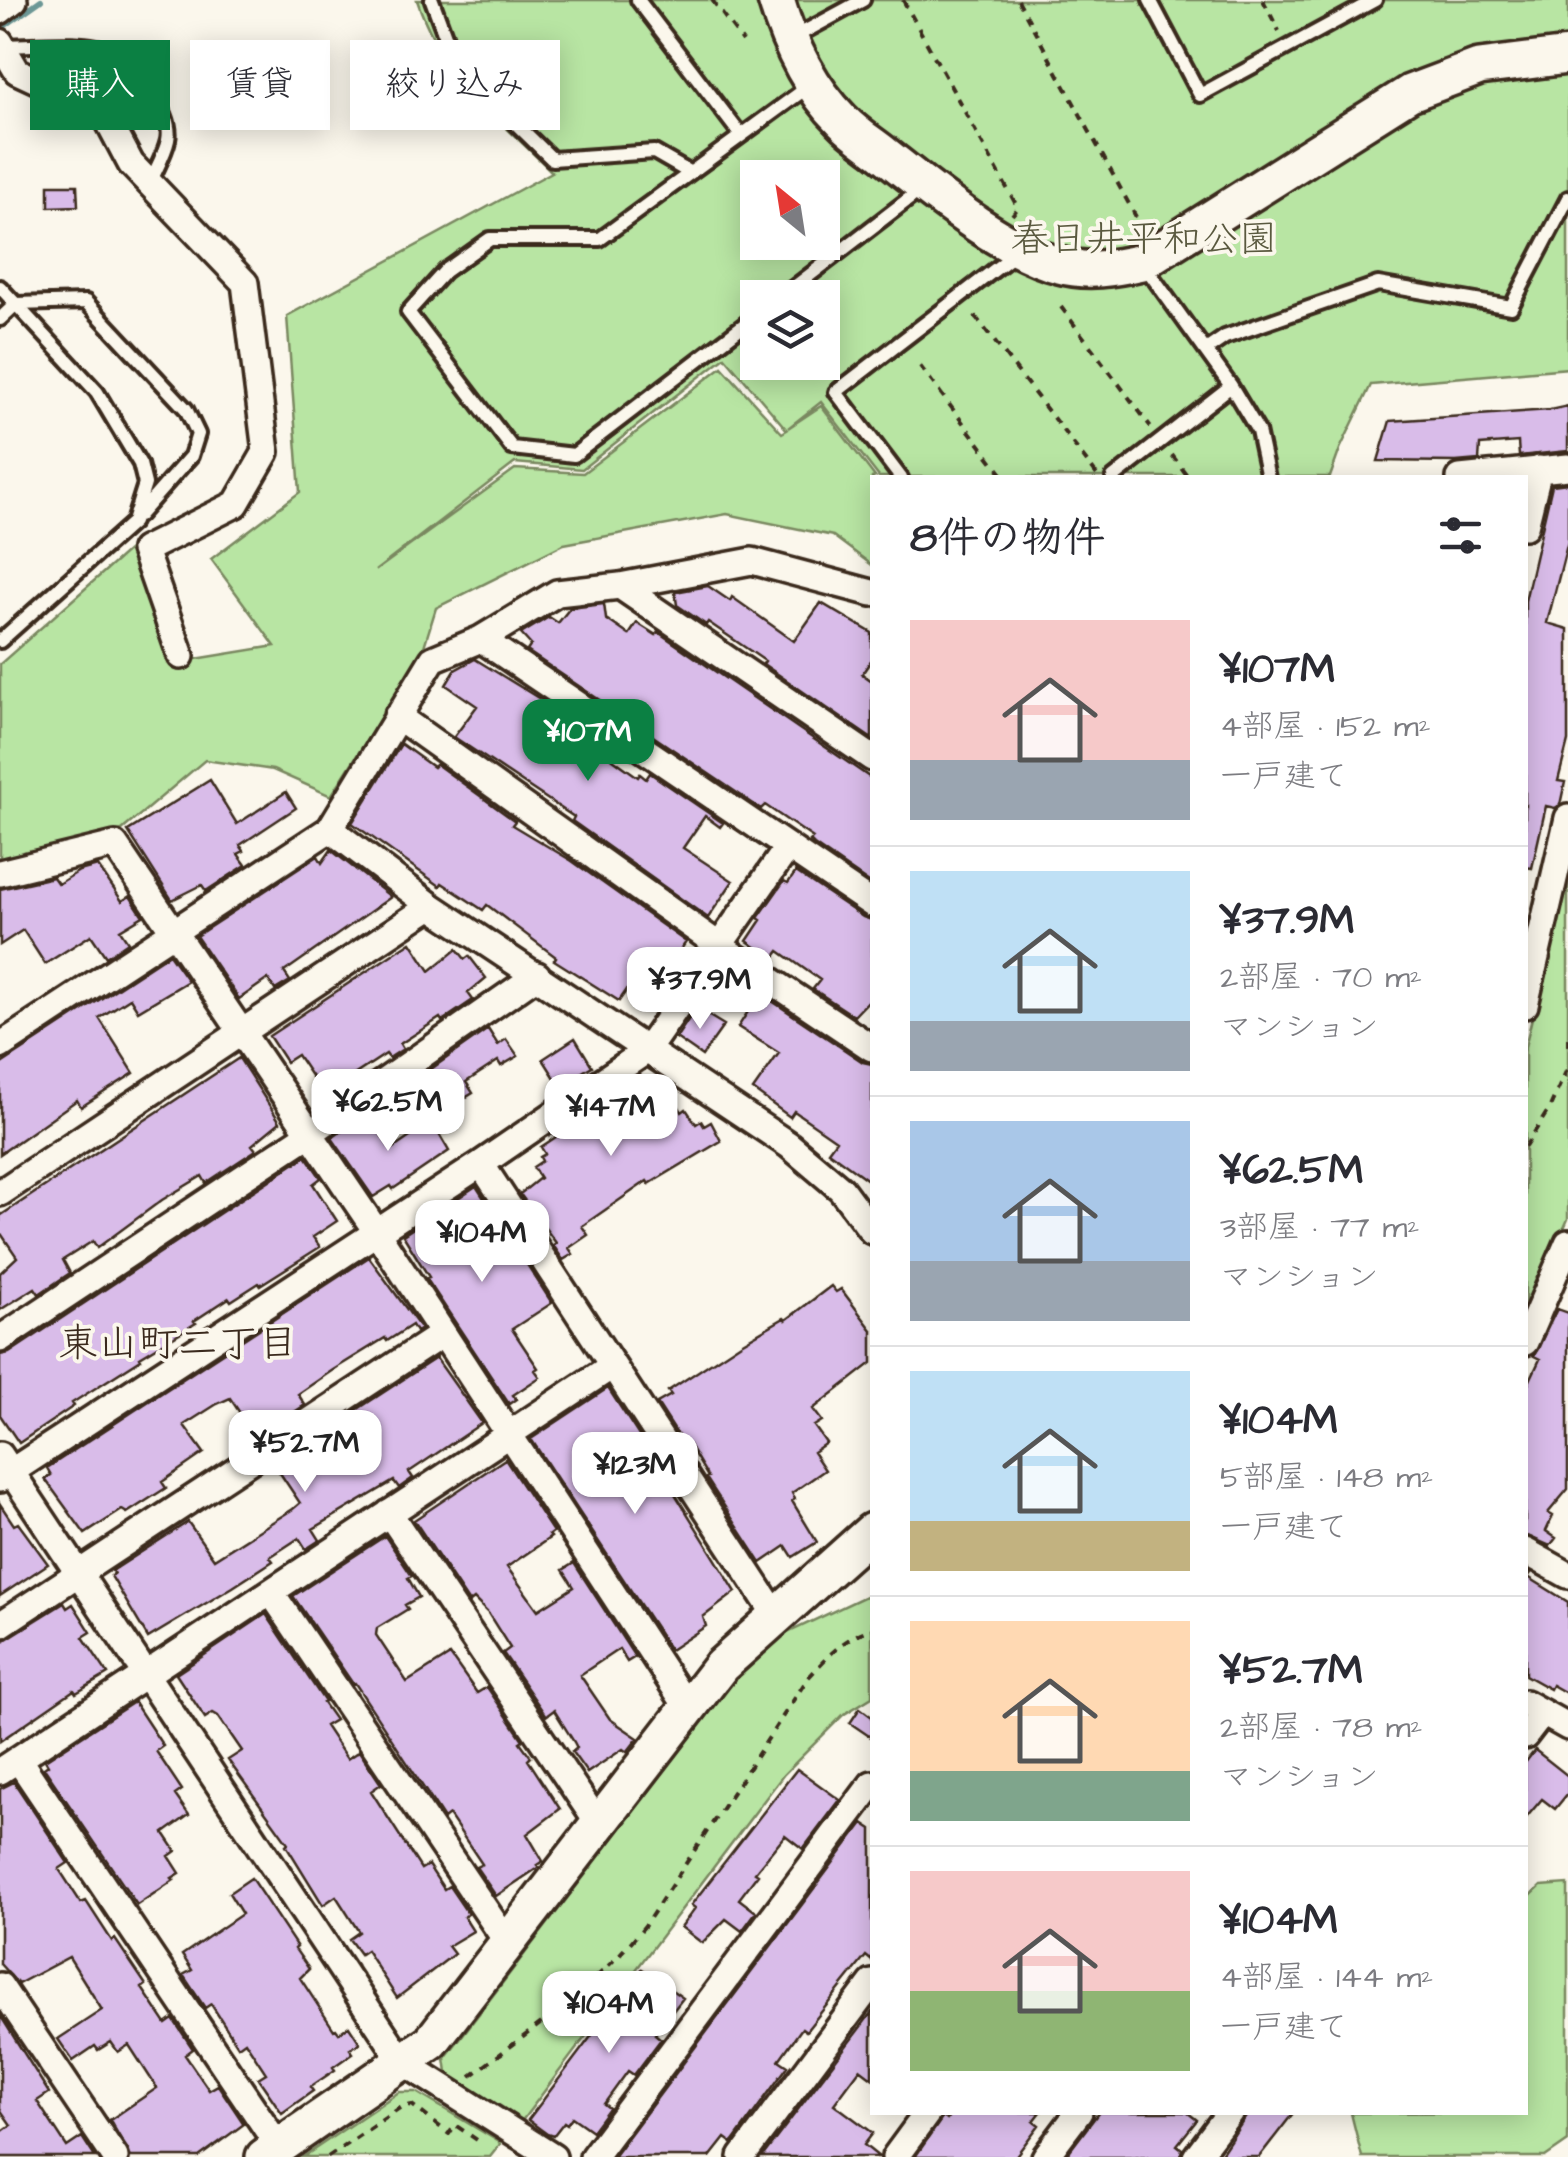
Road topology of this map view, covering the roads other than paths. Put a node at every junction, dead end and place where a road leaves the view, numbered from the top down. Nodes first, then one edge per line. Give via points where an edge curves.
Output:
1 (14, 0) edge
2 (432, 0) edge
3 (638, 0) edge
4 (776, 0) edge
5 (863, 0) edge
6 (1150, 0) edge
7 (1375, 0) edge
8 (0, 10) edge
9 (788, 40) junction
10 (1, 44) edge
11 (1568, 56) edge
12 (813, 83) junction
13 (740, 134) junction
14 (688, 172) junction
15 (150, 183) junction
16 (925, 186) junction
17 (1568, 198) edge
18 (1008, 243) junction
19 (1142, 262) junction
20 (803, 280) edge
21 (0, 288) edge
22 (16, 304) junction
23 (0, 319) edge
24 (740, 328) edge
25 (1206, 350) junction
26 (1231, 386) junction
27 (1568, 467) edge
28 (1540, 469) junction
29 (899, 475) edge
30 (1117, 475) edge
31 (1267, 475) edge
32 (1487, 475) edge
33 (1528, 515) edge
34 (133, 522) junction
35 (620, 586) junction
36 (870, 592) edge
37 (481, 639) junction
38 (0, 641) edge
39 (181, 656) dead end
40 (397, 716) junction
41 (870, 757) edge
42 (1568, 818) edge
43 (330, 829) junction
44 (788, 848) junction
45 (0, 873) edge
46 (870, 903) edge
47 (431, 906) junction
48 (176, 932) junction
49 (722, 946) junction
50 (537, 975) junction
51 (1528, 988) edge
52 (242, 1034) junction
53 (0, 1046) edge
54 (870, 1047) edge
55 (646, 1051) junction
56 (309, 1134) junction
57 (480, 1164) junction
58 (0, 1194) edge
59 (870, 1227) edge
60 (376, 1232) junction
61 (1568, 1243) edge
62 (441, 1334) junction
63 (1528, 1335) edge
64 (0, 1339) edge
65 (612, 1366) junction
66 (508, 1435) junction
67 (4, 1468) edge
68 (389, 1513) junction
69 (870, 1533) edge
70 (1528, 1551) edge
71 (1565, 1566) edge
72 (78, 1575) junction
73 (272, 1592) junction
74 (777, 1617) junction
75 (0, 1625) edge
76 (146, 1676) junction
77 (688, 1708) junction
78 (1534, 1708) edge
79 (1568, 1727) edge
80 (9, 1765) edge
81 (868, 1800) edge
82 (598, 1823) junction
83 (507, 1942) junction
84 (0, 1986) edge
85 (870, 1986) edge
86 (403, 2062) junction
87 (926, 2115) edge
88 (1077, 2115) edge
89 (1228, 2115) edge
90 (272, 2152) edge
91 (115, 2157) edge
92 (553, 2157) edge
93 (593, 2157) edge
94 (742, 2157) edge
95 (895, 2157) edge
96 (1045, 2157) edge
97 (1196, 2157) edge

1 - 8 street
2 - 14 lane via 456,65 552,159 654,152
3 - 13 lane
4 - 9 street
5 - 9 lane
6 - 7 lane via 1200,95
9 - 12 street
10 - 15 street via 17,71 103,111 131,164
10 - 15 lane via 109,51 133,70 167,118 168,138
11 - 19 street via 1480,67 1410,93
12 - 13 lane
12 - 16 street via 842,121
13 - 14 lane
14 - 24 lane via 600,238 490,239 445,271 408,312 512,448 574,455
15 - 39 street via 245,283 266,452 236,504 144,550
16 - 18 street
16 - 20 lane
17 - 25 lane via 1511,307 1378,284
18 - 19 street via 1060,266 1103,270
18 - 29 lane via 836,392
19 - 25 lane
21 - 22 lane
22 - 23 lane
22 - 34 lane via 97,392 140,464 145,484
22 - 34 lane via 86,302 186,409 198,434 190,456
25 - 26 lane
26 - 30 lane
26 - 31 lane via 1258,431
27 - 28 street
28 - 32 street
28 - 33 street
34 - 38 lane
35 - 36 street via 752,560
35 - 37 street via 557,593
35 - 41 street
37 - 40 street via 433,659
37 - 44 street
40 - 43 street
40 - 49 street
42 - 51 street
43 - 47 street
43 - 48 street
44 - 46 street
44 - 49 street
45 - 48 street via 115,845
47 - 50 street
47 - 52 street
48 - 52 street
48 - 53 street
49 - 54 street
49 - 55 street
50 - 55 street
50 - 56 street
52 - 56 street
52 - 58 street
55 - 57 street
55 - 59 street via 789,1145 841,1189
56 - 60 street
56 - 64 street
57 - 60 street
57 - 65 street
60 - 62 street
60 - 67 street
61 - 63 street
62 - 66 street
62 - 72 street
65 - 66 street
65 - 74 street
66 - 68 street
66 - 77 street
67 - 72 street
68 - 73 street
68 - 82 street
69 - 74 street
70 - 71 street
72 - 75 street
72 - 76 street
73 - 76 street
73 - 83 street
74 - 77 street via 721,1666
76 - 80 street
76 - 86 street
77 - 82 street
78 - 79 street
80 - 90 street
81 - 93 street
82 - 83 street
83 - 86 street via 431,2042
84 - 91 street
85 - 94 street
86 - 90 street
86 - 92 street
87 - 95 street
88 - 96 street
89 - 97 street

